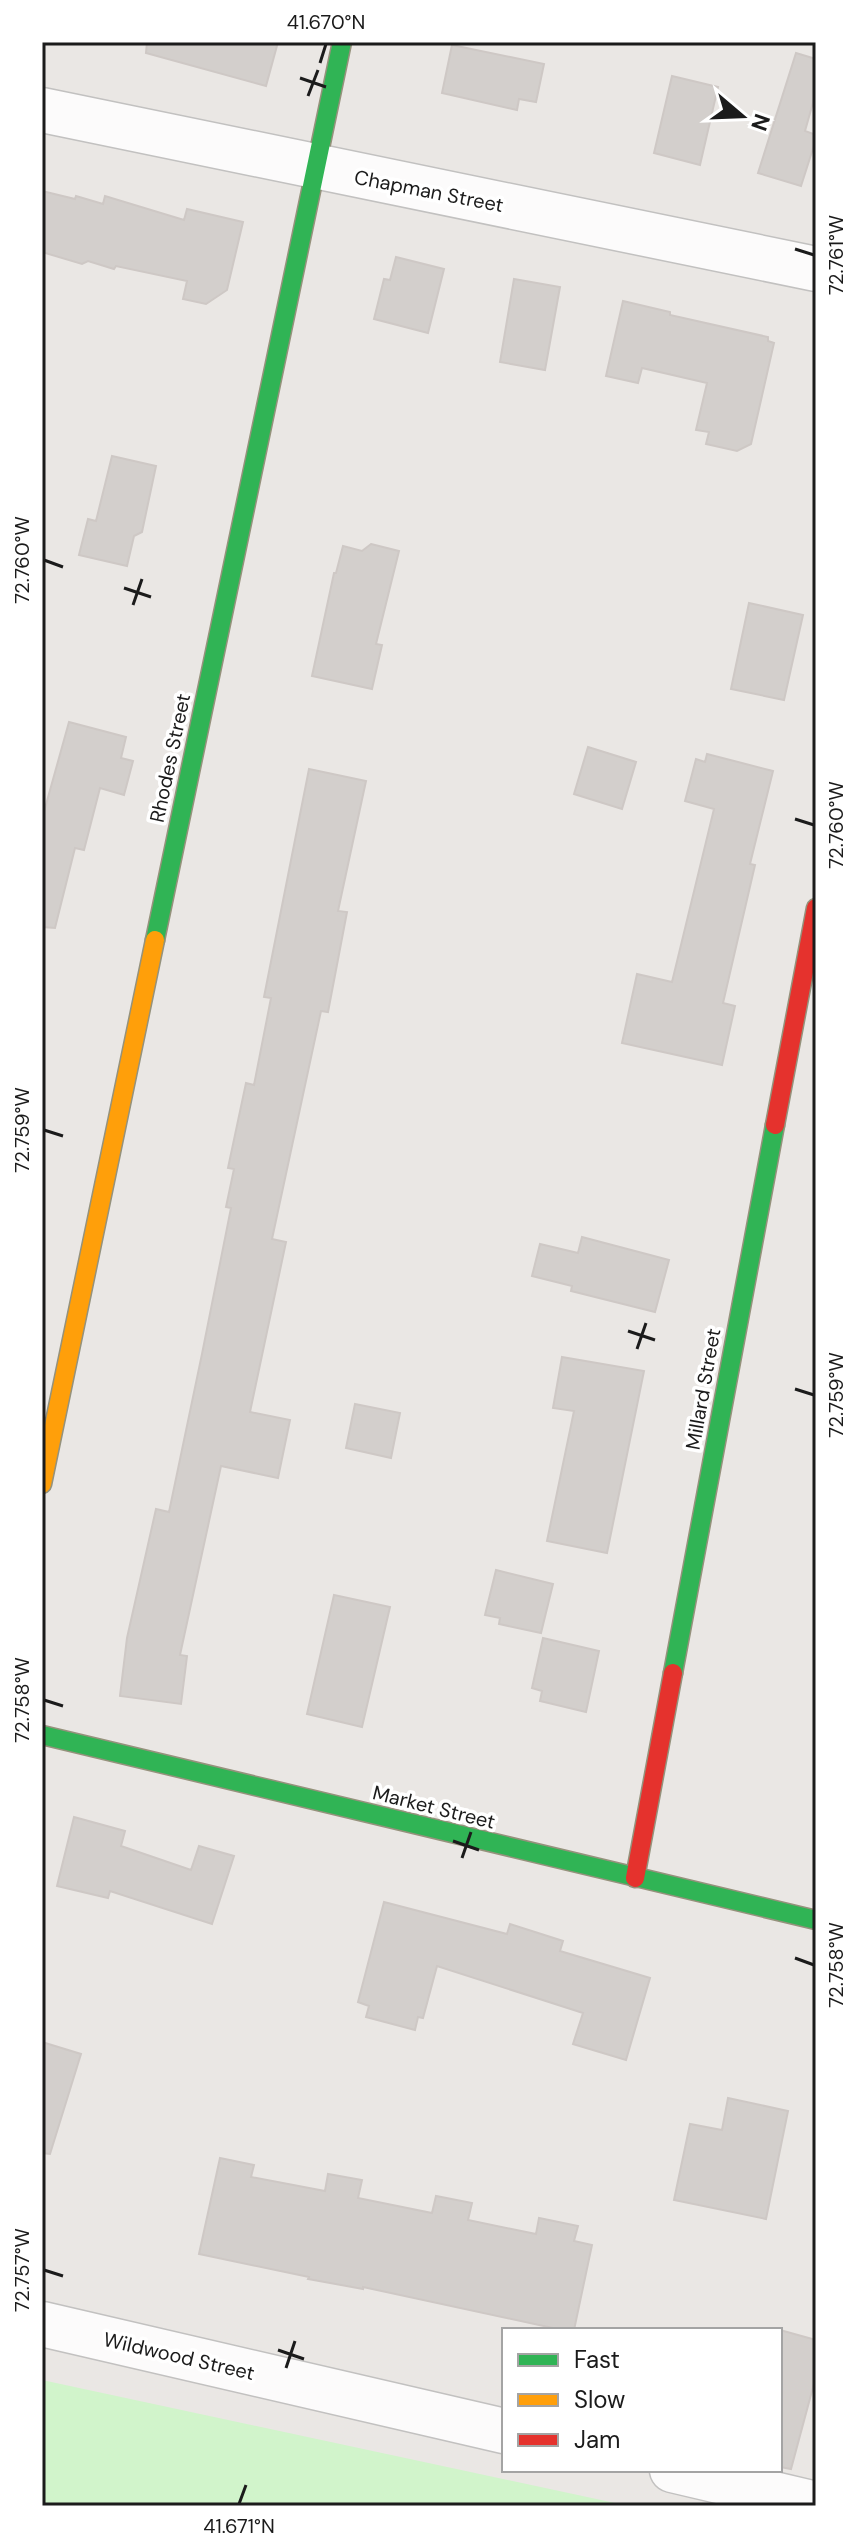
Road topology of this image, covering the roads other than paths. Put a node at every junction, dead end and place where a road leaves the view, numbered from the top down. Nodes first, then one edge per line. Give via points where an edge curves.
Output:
1 (342, 42) edge
2 (42, 110) edge
3 (316, 168) junction
4 (816, 269) edge
5 (816, 908) edge
6 (42, 1484) edge
7 (42, 1735) edge
8 (635, 1878) junction
9 (816, 1920) edge
10 (42, 2324) edge
11 (502, 2431) edge
12 (680, 2472) edge
13 (816, 2504) edge

1 - 3 street, Rhodes Street
2 - 3 street, Chapman Street
3 - 4 street, Chapman Street
3 - 6 street, Rhodes Street
5 - 8 street, Millard Street
7 - 8 street, Market Street
8 - 9 street, Market Street
10 - 11 street, Wildwood Street
12 - 13 street

